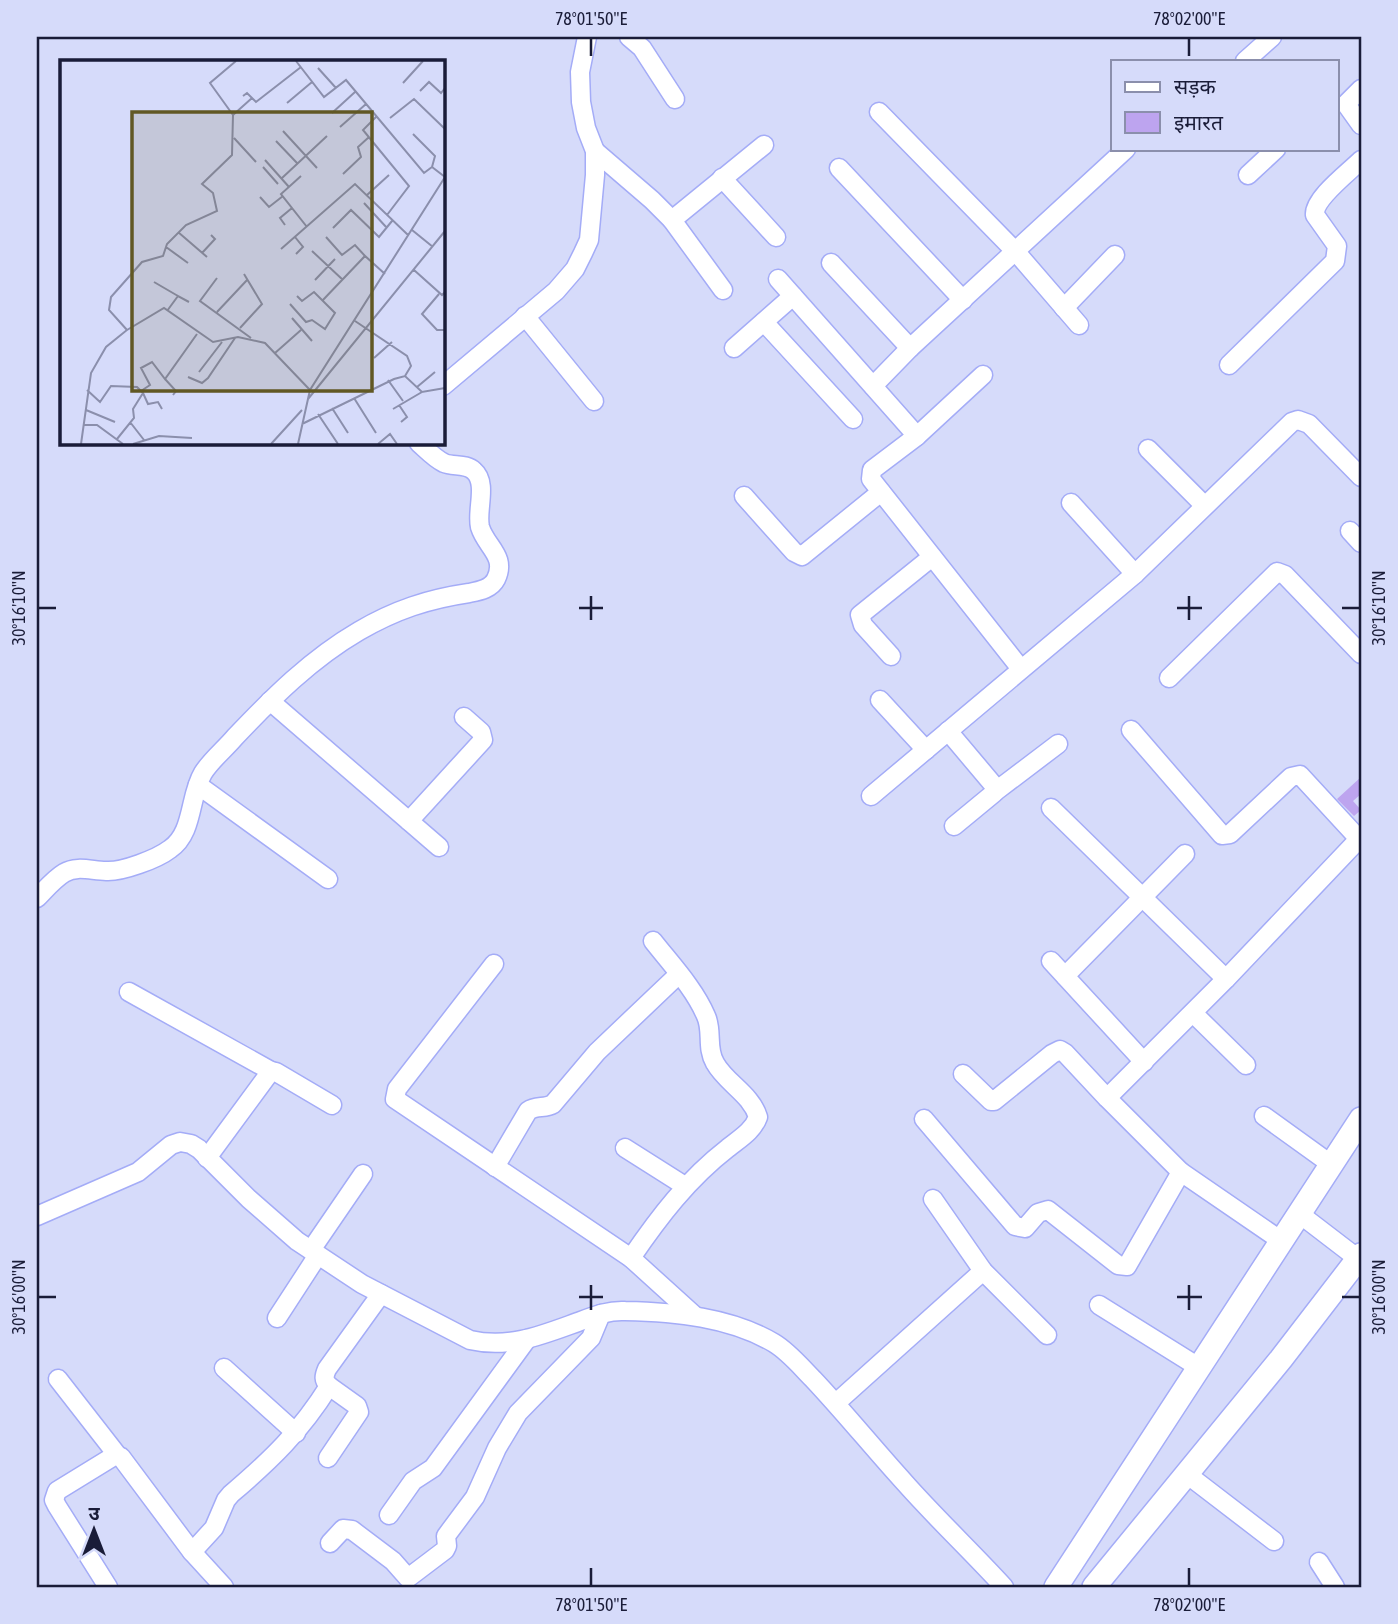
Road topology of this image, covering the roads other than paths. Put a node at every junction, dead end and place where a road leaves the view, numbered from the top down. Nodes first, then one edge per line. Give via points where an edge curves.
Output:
1 (587, 37) edge
2 (629, 37) edge
3 (1272, 37) edge
4 (1246, 60) edge
5 (1361, 89) edge
6 (674, 99) dead end
7 (1341, 102) edge
8 (879, 112) dead end
9 (1361, 125) edge
10 (764, 145) dead end
11 (1125, 150) edge
12 (1275, 150) edge
13 (595, 151) junction
14 (1361, 160) edge
15 (839, 168) dead end
16 (1248, 175) dead end
17 (722, 178) junction
18 (672, 220) junction
19 (776, 237) dead end
20 (1016, 252) junction
21 (1115, 255) dead end
22 (831, 263) dead end
23 (778, 279) dead end
24 (723, 290) dead end
25 (793, 296) junction
26 (963, 300) junction
27 (1064, 308) junction
28 (525, 316) junction
29 (764, 322) junction
30 (1079, 325) dead end
31 (734, 348) dead end
32 (910, 348) junction
33 (1229, 365) dead end
34 (983, 375) dead end
35 (444, 385) edge
36 (873, 386) junction
37 (594, 401) dead end
38 (853, 419) dead end
39 (917, 436) junction
40 (420, 444) edge
41 (1148, 449) dead end
42 (1361, 477) edge
43 (881, 492) junction
44 (744, 496) dead end
45 (1071, 503) dead end
46 (1204, 505) junction
47 (932, 557) junction
48 (1135, 574) junction
49 (1361, 654) edge
50 (891, 656) dead end
51 (1021, 669) junction
52 (1169, 678) dead end
53 (880, 700) dead end
54 (270, 701) junction
55 (464, 717) dead end
56 (1132, 730) dead end
57 (948, 731) junction
58 (1058, 744) dead end
59 (926, 750) junction
60 (198, 785) junction
61 (996, 791) junction
62 (871, 796) dead end
63 (1051, 808) dead end
64 (409, 821) junction
65 (954, 826) dead end
66 (1360, 840) edge
67 (439, 847) dead end
68 (1185, 854) dead end
69 (328, 879) dead end
70 (1142, 897) junction
71 (37, 898) edge
72 (653, 941) dead end
73 (1051, 961) dead end
74 (494, 964) dead end
75 (680, 974) junction
76 (1065, 976) junction
77 (1226, 979) junction
78 (129, 992) dead end
79 (1193, 1013) junction
80 (1144, 1062) junction
81 (1246, 1065) dead end
82 (271, 1071) junction
83 (963, 1074) dead end
84 (1107, 1098) junction
85 (332, 1105) dead end
86 (1264, 1116) dead end
87 (924, 1119) dead end
88 (1361, 1119) edge
89 (625, 1148) dead end
90 (207, 1158) junction
91 (1332, 1165) junction
92 (495, 1167) junction
93 (1181, 1172) junction
94 (363, 1174) dead end
95 (685, 1186) junction
96 (933, 1199) dead end
97 (1301, 1215) junction
98 (37, 1216) edge
99 (1283, 1242) junction
100 (314, 1253) junction
101 (631, 1258) junction
102 (1360, 1258) edge
103 (983, 1271) junction
104 (381, 1294) junction
105 (1099, 1305) dead end
106 (601, 1314) junction
107 (695, 1316) junction
108 (277, 1318) dead end
109 (1046, 1335) dead end
110 (527, 1339) junction
111 (224, 1368) dead end
112 (1200, 1368) junction
113 (58, 1379) dead end
114 (328, 1386) junction
115 (836, 1403) junction
116 (296, 1433) junction
117 (118, 1456) junction
118 (328, 1458) dead end
119 (1188, 1475) junction
120 (389, 1515) dead end
121 (1274, 1541) dead end
122 (330, 1542) dead end
123 (192, 1552) junction
124 (1319, 1562) dead end
125 (108, 1587) edge
126 (224, 1587) edge
127 (1004, 1587) edge
128 (1056, 1587) edge
129 (1094, 1587) edge
130 (1335, 1587) edge

1 - 13 street via 579,72 581,102
2 - 6 street via 642,48
3 - 4 street
5 - 7 street
7 - 9 street
8 - 20 street
10 - 17 street
11 - 20 street
12 - 16 street
13 - 18 street
13 - 28 street via 591,226 583,253 556,290
14 - 33 street via 1314,210 1337,246 1335,261
15 - 26 street
17 - 18 street
17 - 19 street
18 - 24 street
20 - 26 street
20 - 27 street
21 - 27 street
22 - 32 street
23 - 25 street
25 - 29 street
25 - 36 street
26 - 32 street
27 - 30 street
28 - 35 street
28 - 37 street
29 - 31 street
29 - 38 street
32 - 36 street
34 - 39 street
36 - 39 street
39 - 43 street via 872,470 871,479
40 - 54 street via 445,464 476,472 481,529 500,561 497,578 480,591 430,599 396,611 313,661
41 - 46 street
42 - 46 street via 1309,424 1298,420
43 - 44 street via 802,556
43 - 47 street
45 - 48 street
46 - 48 street
47 - 50 street via 860,615 863,625
47 - 51 street
48 - 51 street
49 - 52 street via 1277,572
51 - 57 street
53 - 59 street
54 - 60 street via 205,769
54 - 64 street
55 - 64 street via 483,734 482,740
56 - 66 street via 1222,835 1230,834 1291,777 1300,775
57 - 59 street
57 - 61 street
58 - 61 street
59 - 62 street
60 - 69 street
60 - 71 street via 186,828 171,849 122,869 71,870
61 - 65 street
63 - 70 street
64 - 67 street
66 - 77 street
68 - 70 street
70 - 76 street
70 - 77 street
72 - 75 street
73 - 76 street
74 - 92 street via 395,1094 398,1102
75 - 92 street via 597,1052 553,1104 528,1111
75 - 95 street via 707,1016 712,1059 751,1102 758,1117 750,1130
76 - 80 street
77 - 79 street
78 - 82 street
79 - 80 street
79 - 81 street
80 - 84 street
82 - 85 street
82 - 90 street
83 - 84 street via 994,1101 1059,1050
84 - 93 street
86 - 91 street
87 - 93 street via 1015,1226 1026,1228 1038,1213 1048,1210 1123,1267
88 - 91 street
89 - 95 street
90 - 98 street via 191,1144 171,1145 138,1172
90 - 100 street
91 - 97 street
92 - 101 street
93 - 99 street
94 - 100 street
95 - 101 street
96 - 103 street
97 - 99 street
97 - 102 street
99 - 112 street
100 - 104 street
100 - 108 street
101 - 107 street
102 - 119 street
103 - 109 street
103 - 115 street
104 - 110 street via 470,1340 489,1344
104 - 114 street via 327,1369
105 - 112 street
106 - 107 street via 628,1311
106 - 110 street
106 - 122 street via 591,1338 518,1413 475,1497 446,1536 446,1550 408,1577 352,1530 342,1529
107 - 115 street via 777,1345
110 - 120 street via 433,1468 417,1476
111 - 116 street
112 - 128 street
113 - 117 street
114 - 116 street
114 - 118 street via 359,1412
115 - 127 street
116 - 123 street via 231,1494 214,1528
117 - 123 street
117 - 125 street via 57,1491 54,1500
119 - 121 street
119 - 129 street
123 - 126 street
124 - 130 street

